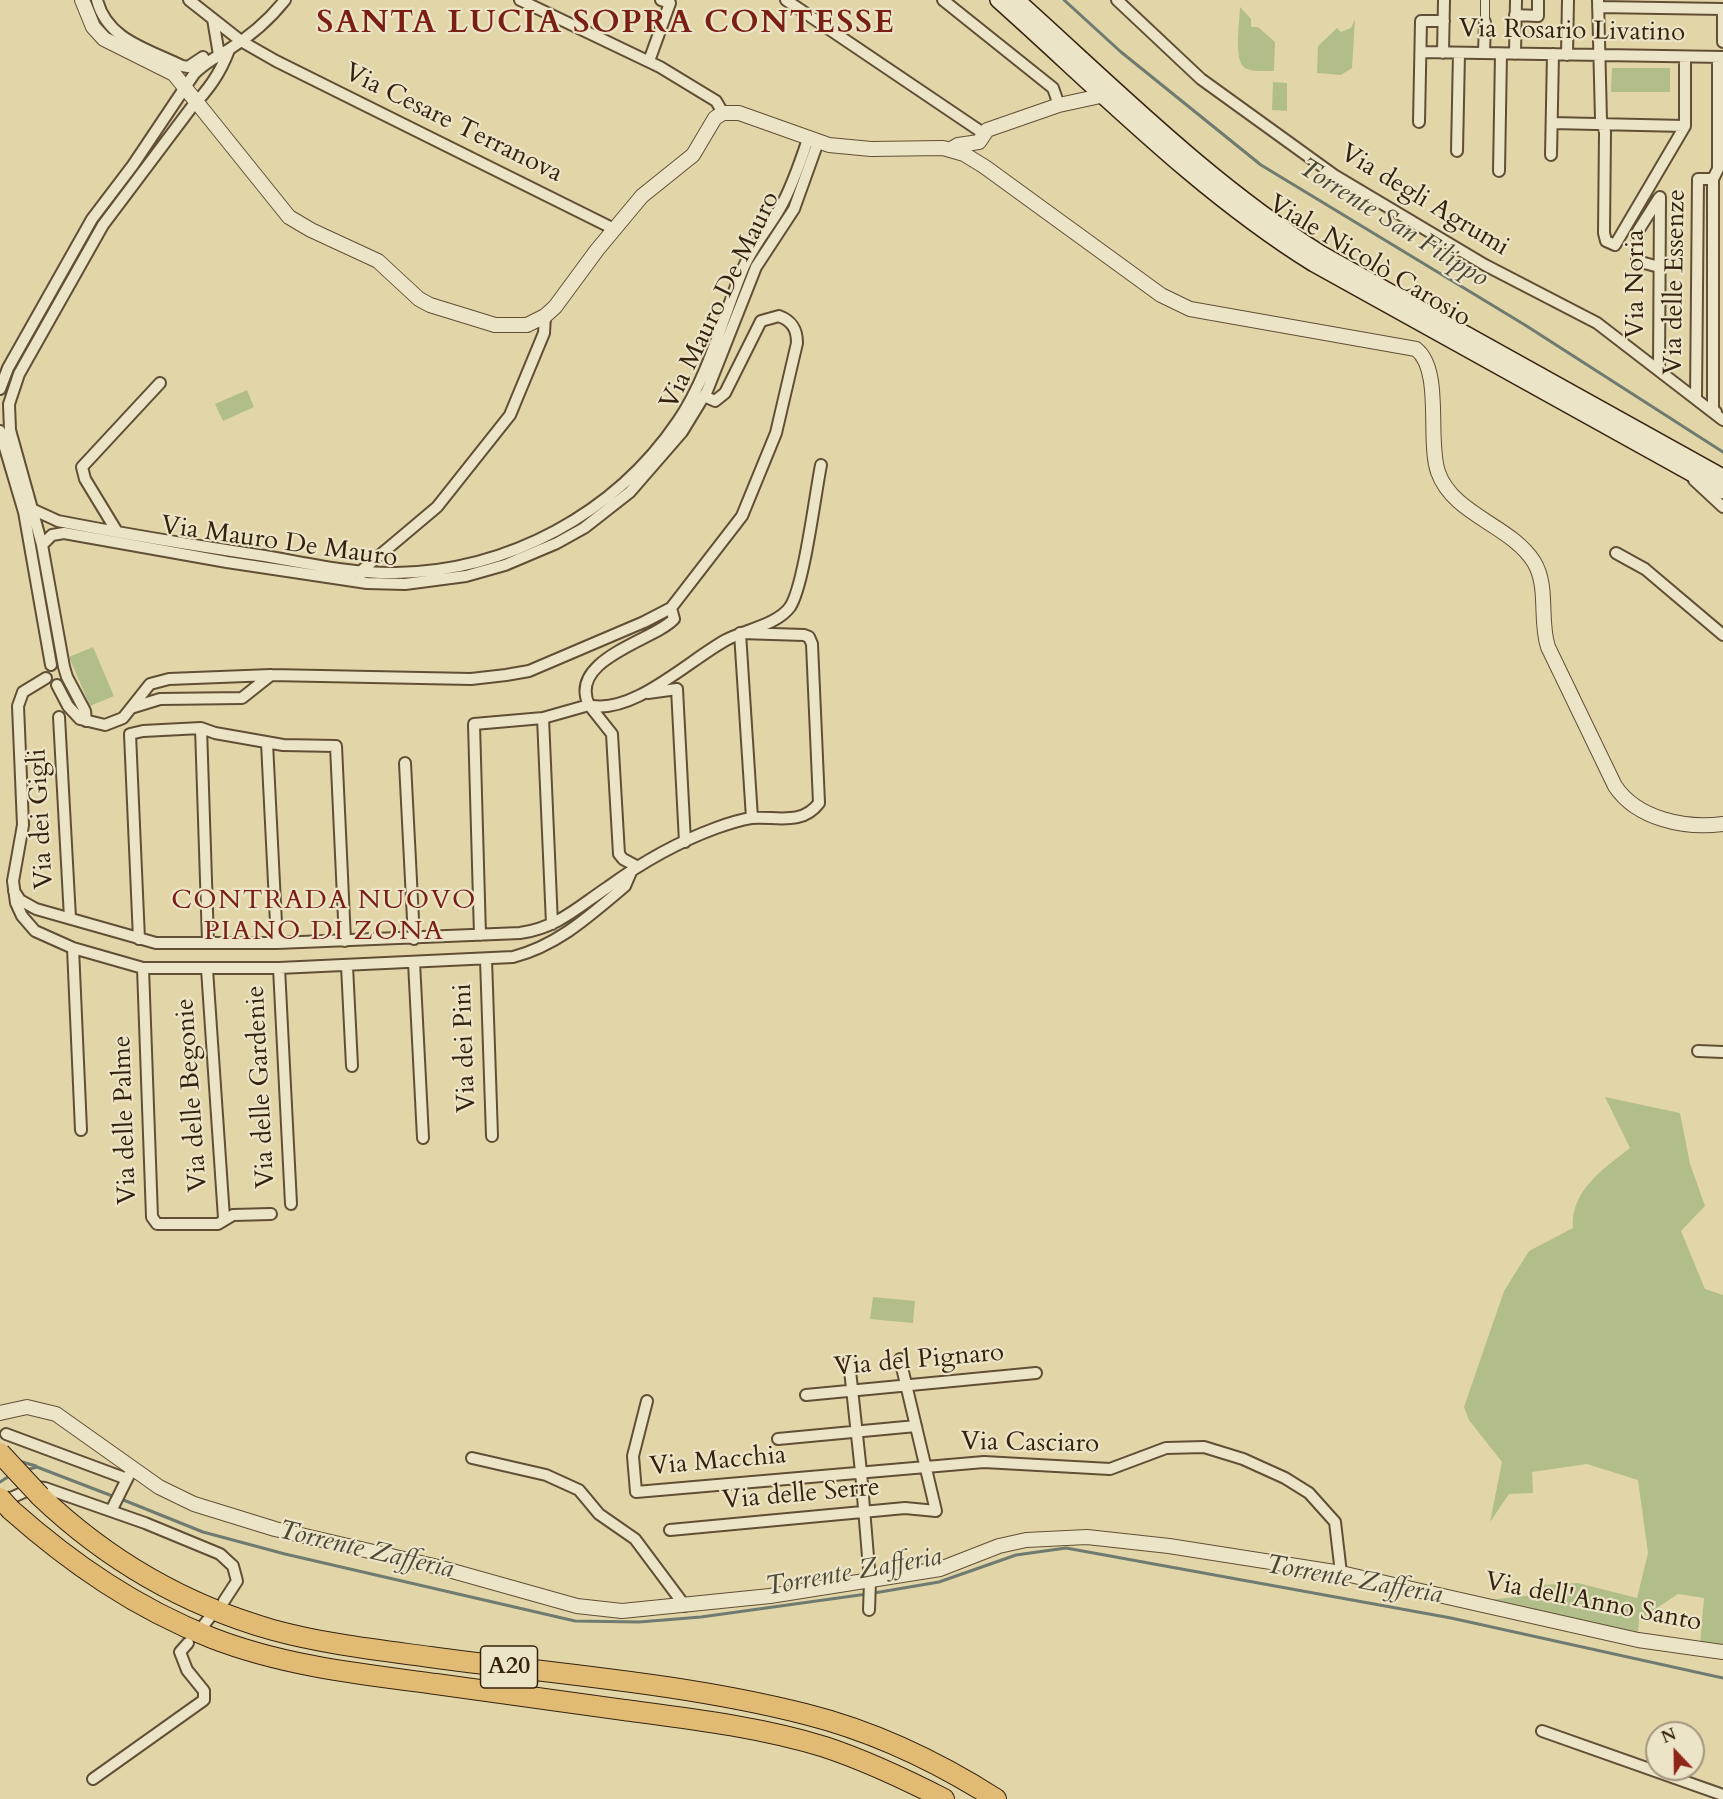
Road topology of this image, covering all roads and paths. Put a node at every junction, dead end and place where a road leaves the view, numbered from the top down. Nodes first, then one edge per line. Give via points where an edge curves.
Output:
1 (82, 0) edge
2 (97, 0) edge
3 (189, 0) edge
4 (285, 0) edge
5 (520, 0) edge
6 (661, 0) edge
7 (786, 0) edge
8 (944, 0) edge
9 (998, 0) edge
10 (1017, 0) edge
11 (1116, 0) edge
12 (1444, 0) edge
13 (1485, 0) edge
14 (1516, 0) edge
15 (1538, 0) edge
16 (1568, 0) edge
17 (1598, 4) edge
18 (1515, 15) junction
19 (213, 19) junction
20 (1444, 21) junction
21 (1485, 22) joint
22 (241, 41) junction
23 (1723, 42) edge
24 (222, 52) junction
25 (1421, 52) junction
26 (1443, 53) junction
27 (1459, 53) junction
28 (1484, 53) junction
29 (1501, 54) junction
30 (1515, 54) junction
31 (1553, 54) junction
32 (1567, 55) junction
33 (1600, 55) junction
34 (1685, 57) junction
35 (1720, 57) edge
36 (649, 61) junction
37 (1093, 76) junction
38 (186, 88) junction
39 (1105, 95) junction
40 (198, 101) junction
41 (1062, 105) junction
42 (723, 113) junction
43 (1419, 122) dead end
44 (1552, 123) junction
45 (1602, 124) junction
46 (1685, 126) junction
47 (983, 133) junction
48 (813, 140) junction
49 (951, 150) junction
50 (1457, 152) dead end
51 (1551, 155) dead end
52 (1499, 171) dead end
53 (1713, 179) junction
54 (614, 229) junction
55 (1659, 267) junction
56 (545, 316) junction
57 (1659, 370) junction
58 (160, 383) dead end
59 (0, 389) edge
60 (704, 396) junction
61 (1696, 399) junction
62 (1718, 412) edge
63 (1723, 420) edge
64 (0, 431) edge
65 (821, 465) dead end
66 (1681, 467) junction
67 (1723, 477) edge
68 (1723, 491) edge
69 (1723, 507) edge
70 (29, 511) junction
71 (116, 530) junction
72 (37, 547) junction
73 (1616, 553) dead end
74 (360, 576) junction
75 (671, 608) junction
76 (740, 633) junction
77 (1723, 635) edge
78 (51, 665) junction
79 (66, 672) junction
80 (271, 675) junction
81 (46, 678) junction
82 (57, 685) junction
83 (638, 695) junction
84 (589, 705) junction
85 (134, 707) junction
86 (59, 717) dead end
87 (543, 718) junction
88 (86, 720) junction
89 (201, 728) junction
90 (267, 743) junction
91 (405, 763) dead end
92 (752, 818) junction
93 (1723, 824) edge
94 (685, 842) junction
95 (634, 869) junction
96 (14, 891) junction
97 (70, 918) junction
98 (552, 924) junction
99 (480, 935) junction
100 (139, 939) junction
101 (414, 939) junction
102 (208, 941) junction
103 (345, 941) junction
104 (277, 943) junction
105 (73, 948) junction
106 (486, 959) junction
107 (414, 962) junction
108 (347, 966) junction
109 (143, 968) junction
110 (279, 968) junction
111 (207, 969) junction
112 (1698, 1051) dead end
113 (1723, 1052) edge
114 (352, 1066) dead end
115 (81, 1130) dead end
116 (492, 1136) dead end
117 (423, 1138) dead end
118 (291, 1203) dead end
119 (272, 1214) dead end
120 (224, 1218) junction
121 (900, 1359) dead end
122 (849, 1361) dead end
123 (1036, 1373) dead end
124 (906, 1384) junction
125 (852, 1389) junction
126 (806, 1395) dead end
127 (647, 1401) dead end
128 (0, 1413) edge
129 (916, 1426) junction
130 (857, 1431) junction
131 (6, 1434) dead end
132 (778, 1439) dead end
133 (0, 1453) edge
134 (472, 1458) dead end
135 (928, 1466) junction
136 (861, 1472) junction
137 (128, 1476) junction
138 (4, 1504) edge
139 (112, 1509) junction
140 (864, 1511) junction
141 (670, 1530) dead end
142 (1341, 1573) junction
143 (870, 1583) junction
144 (224, 1601) dead end
145 (685, 1606) junction
146 (869, 1606) dead end
147 (188, 1643) dead end
148 (1723, 1652) edge
149 (1542, 1731) dead end
150 (93, 1779) dead end
151 (1723, 1796) edge
152 (944, 1799) edge
153 (996, 1799) edge

1 - 38 street via 93,27 104,39 170,71
2 - 24 street via 107,24 120,36 182,66
3 - 19 street, Via Cesare Terranova
4 - 22 street
5 - 36 street
6 - 36 street via 670,3
7 - 47 street
8 - 41 street via 1053,88
9 - 37 main road, Viale Nicolò Carosio
10 - 37 main road, Viale Nicolò Carosio
11 - 57 street, Via degli Agrumi via 1201,79 1334,175 1485,265 1597,323
12 - 20 street
13 - 21 street
14 - 18 street
15 - 18 street via 1538,16
16 - 32 street
17 - 23 street via 1723,9
17 - 33 street
18 - 30 street
19 - 22 street, Via Cesare Terranova
19 - 24 street
20 - 25 street via 1421,21
20 - 26 street
21 - 28 street
22 - 24 street
22 - 54 street, Via Cesare Terranova
24 - 38 street via 202,64
24 - 40 street via 223,66
25 - 26 street, Via Rosario Livatino
25 - 43 street
26 - 27 street, Via Rosario Livatino
27 - 28 street, Via Rosario Livatino
27 - 50 street
28 - 29 street, Via Rosario Livatino
29 - 30 street, Via Rosario Livatino
29 - 52 street
30 - 31 street, Via Rosario Livatino
31 - 32 street, Via Rosario Livatino
31 - 44 street
32 - 33 street, Via Rosario Livatino
33 - 34 street, Via Rosario Livatino
33 - 45 street
34 - 35 street, Via Rosario Livatino
34 - 46 street
35 - 53 street, Via delle Essenze via 1718,169
36 - 42 street via 716,100
37 - 39 main road, Viale Nicolò Carosio
37 - 41 street
37 - 67 main road, Viale Nicolò Carosio via 1288,232
38 - 40 street
38 - 59 street via 92,219
39 - 41 street
39 - 66 main road, Viale Nicolò Carosio via 1212,191 1295,252
40 - 56 street via 289,217 378,261 419,299 495,325 526,325
40 - 70 street via 104,225 14,385 9,404 10,430
41 - 47 street
42 - 48 street via 739,113
42 - 54 street via 715,118 693,155 648,190
44 - 45 street
44 - 51 street
45 - 46 street
45 - 46 street via 1604,234 1606,241 1615,246
47 - 49 street via 979,142
48 - 49 street via 856,149
48 - 60 street, Via Mauro De Mauro via 794,209 756,267
48 - 74 street, Via Mauro De Mauro via 782,205 744,266 692,398 661,443 615,490 556,531 501,555 421,572
49 - 93 street via 985,166 1161,295 1190,309 1400,344 1421,353 1430,376 1435,459 1440,476 1453,495 1533,560 1541,583 1542,621 1548,648 1615,786 1630,805 1644,813 1696,826
53 - 61 street, Via delle Essenze via 1698,179
53 - 62 street, Via delle Essenze
54 - 56 street
55 - 55 street, Via Noria via 1660,197 1638,231 1637,261
55 - 57 street, Via Noria
56 - 74 street via 544,333 510,415 437,507
57 - 61 street, Via degli Agrumi
58 - 71 street via 82,467 85,479
60 - 74 street, Via Mauro De Mauro via 682,432 630,492 584,528 557,543 466,576 405,584
60 - 75 street via 715,401 721,398 761,321 772,316 791,322 797,335 783,410 750,502
61 - 62 street, Via degli Agrumi
62 - 63 street, Via degli Agrumi
64 - 70 street
65 - 76 street via 799,582 789,608 760,628
66 - 68 main road, Viale Nicolò Carosio
66 - 69 street
70 - 71 street, Via Mauro De Mauro via 58,521
70 - 72 street
71 - 74 street, Via Mauro De Mauro
72 - 74 street, Via Mauro De Mauro via 52,535 64,532 227,562
72 - 78 street
72 - 79 street
73 - 77 street via 1645,569
75 - 80 street via 518,673 471,679
75 - 84 street via 674,619 669,625 606,658 588,681 585,697
76 - 83 street
76 - 92 street
76 - 92 street via 804,635 812,644 819,803 812,813 800,818
78 - 79 street via 58,663
78 - 81 street
79 - 82 street
79 - 88 street
80 - 85 street via 242,698 160,699
80 - 85 street via 156,682 144,689
81 - 82 street
81 - 96 street via 22,692 18,706 23,825
82 - 88 street via 74,713
83 - 84 street via 601,708
83 - 94 street via 677,688
84 - 87 street
84 - 95 street via 612,734 619,854
85 - 88 street via 113,723 96,725
86 - 97 street, Via dei Gigli
87 - 98 street
87 - 99 street via 474,724
89 - 90 street
89 - 100 street via 130,734
89 - 102 street
90 - 103 street via 336,746
90 - 104 street
91 - 101 street
92 - 94 street via 715,828
94 - 95 street
95 - 98 street via 567,918
95 - 106 street via 625,886 564,936 530,953
96 - 97 street via 27,905
96 - 105 street via 22,916 35,932
97 - 100 street
98 - 99 street via 520,933
99 - 101 street
100 - 102 street via 156,943
101 - 103 street
102 - 104 street
103 - 104 street
105 - 109 street
105 - 115 street
106 - 107 street
106 - 116 street, Via dei Pini
107 - 108 street
107 - 117 street
108 - 110 street
108 - 114 street
109 - 111 street
109 - 120 street, Via delle Palme via 152,1217 157,1224 164,1225 218,1224
110 - 111 street
110 - 118 street, Via delle Gardenie
111 - 120 street, Via delle Begonie
112 - 113 street
119 - 120 street, Via delle Palme
121 - 124 street
122 - 125 street
123 - 124 street, Via del Pignaro
124 - 125 street, Via del Pignaro
124 - 129 street
125 - 126 street, Via del Pignaro
125 - 130 street
127 - 136 street, Via Macchia via 633,1456 636,1492
128 - 137 street, Via dell'Anno Santo via 27,1407 56,1414
129 - 130 street
129 - 135 street
130 - 132 street
130 - 136 street
131 - 137 street
133 - 153 highway, A20, bridge via 82,1534 143,1574 196,1602 250,1623 374,1649 702,1693 786,1709 889,1742
134 - 145 street via 546,1475 579,1490 599,1514 634,1539
135 - 136 street, Via Casciaro
135 - 140 street, Via delle Serre via 936,1511
135 - 142 street, Via Casciaro via 995,1462 1110,1469 1166,1448 1214,1449 1285,1478 1325,1509 1338,1528
136 - 140 street
137 - 139 street
137 - 145 street, Via dell'Anno Santo via 210,1509 275,1529 502,1584 564,1604 622,1611
138 - 139 street via 35,1487
138 - 152 highway, A20 via 52,1546 105,1584 161,1615 244,1649 321,1668 771,1733 879,1767
139 - 144 street via 226,1557 237,1581
140 - 141 street, Via delle Serre
140 - 143 street
142 - 143 street, Via dell'Anno Santo via 1169,1546 1060,1536 1013,1542 940,1569
142 - 148 street, Via dell'Anno Santo via 1638,1640
143 - 145 street, Via dell'Anno Santo
143 - 146 street
147 - 150 street via 180,1652 187,1670 204,1691 204,1700
149 - 151 street

